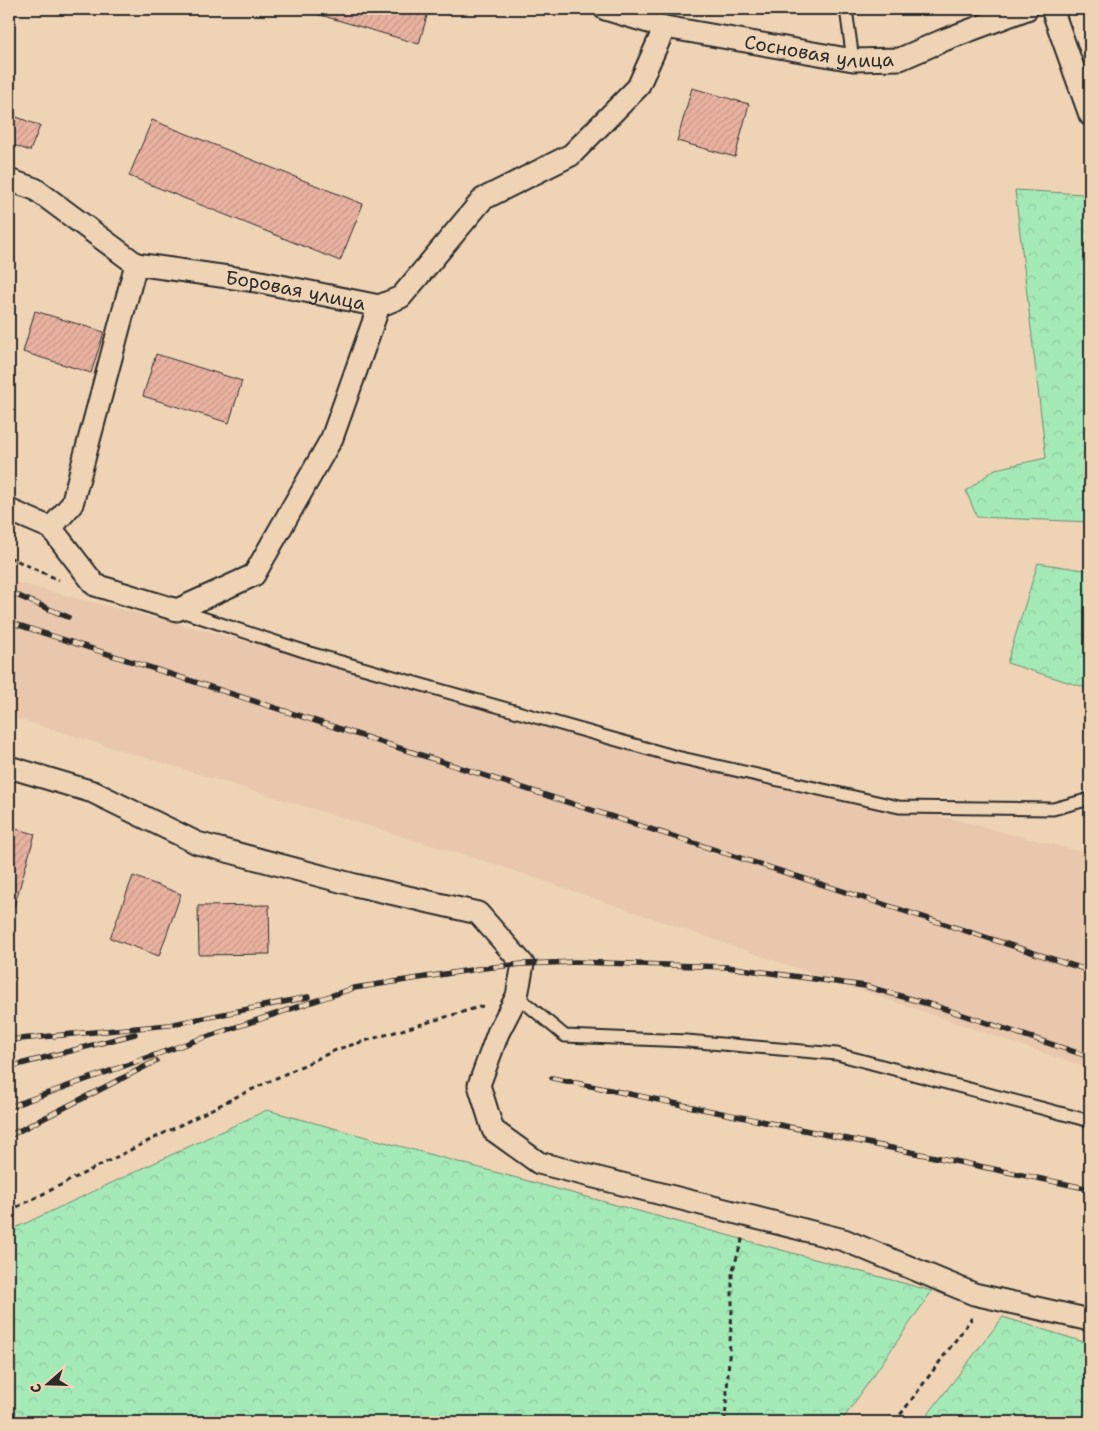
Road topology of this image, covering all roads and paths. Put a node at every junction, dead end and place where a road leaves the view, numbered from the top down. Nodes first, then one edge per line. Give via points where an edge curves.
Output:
1 (605, 9) edge
2 (846, 9) edge
3 (1027, 9) edge
4 (1052, 9) edge
5 (665, 27) junction
6 (854, 60) junction
7 (1090, 115) edge
8 (9, 180) edge
9 (136, 264) junction
10 (378, 306) junction
11 (9, 510) edge
12 (51, 528) junction
13 (9, 557) edge
14 (99, 586) junction
15 (177, 610) junction
16 (9, 767) edge
17 (1090, 798) edge
18 (516, 996) junction
19 (1090, 1121) edge
20 (9, 1211) edge
21 (749, 1216) junction
22 (987, 1297) junction
23 (1090, 1320) edge
24 (725, 1422) edge
25 (895, 1422) edge

1 - 5 street, Сосновая улица
2 - 6 lane
3 - 6 street, Сосновая улица via 900,59
4 - 7 street
5 - 6 street, Сосновая улица
5 - 10 street, Боровая улица via 638,87 571,155 483,199 401,296
8 - 9 street, Боровая улица via 35,189
9 - 10 street, Боровая улица via 256,281
9 - 12 street via 72,504
10 - 15 street via 332,438 254,575
11 - 12 street
12 - 14 street
13 - 14 path via 67,584
14 - 15 street
15 - 17 lane via 313,654 678,757 899,807 1053,809
16 - 18 street via 93,792 196,843 478,913 523,964
18 - 19 lane via 565,1036 687,1041 837,1054
18 - 20 path via 338,1049
18 - 21 street via 479,1085 493,1130 539,1163
21 - 22 street via 844,1240
21 - 24 path via 732,1273
22 - 23 street
22 - 25 path

